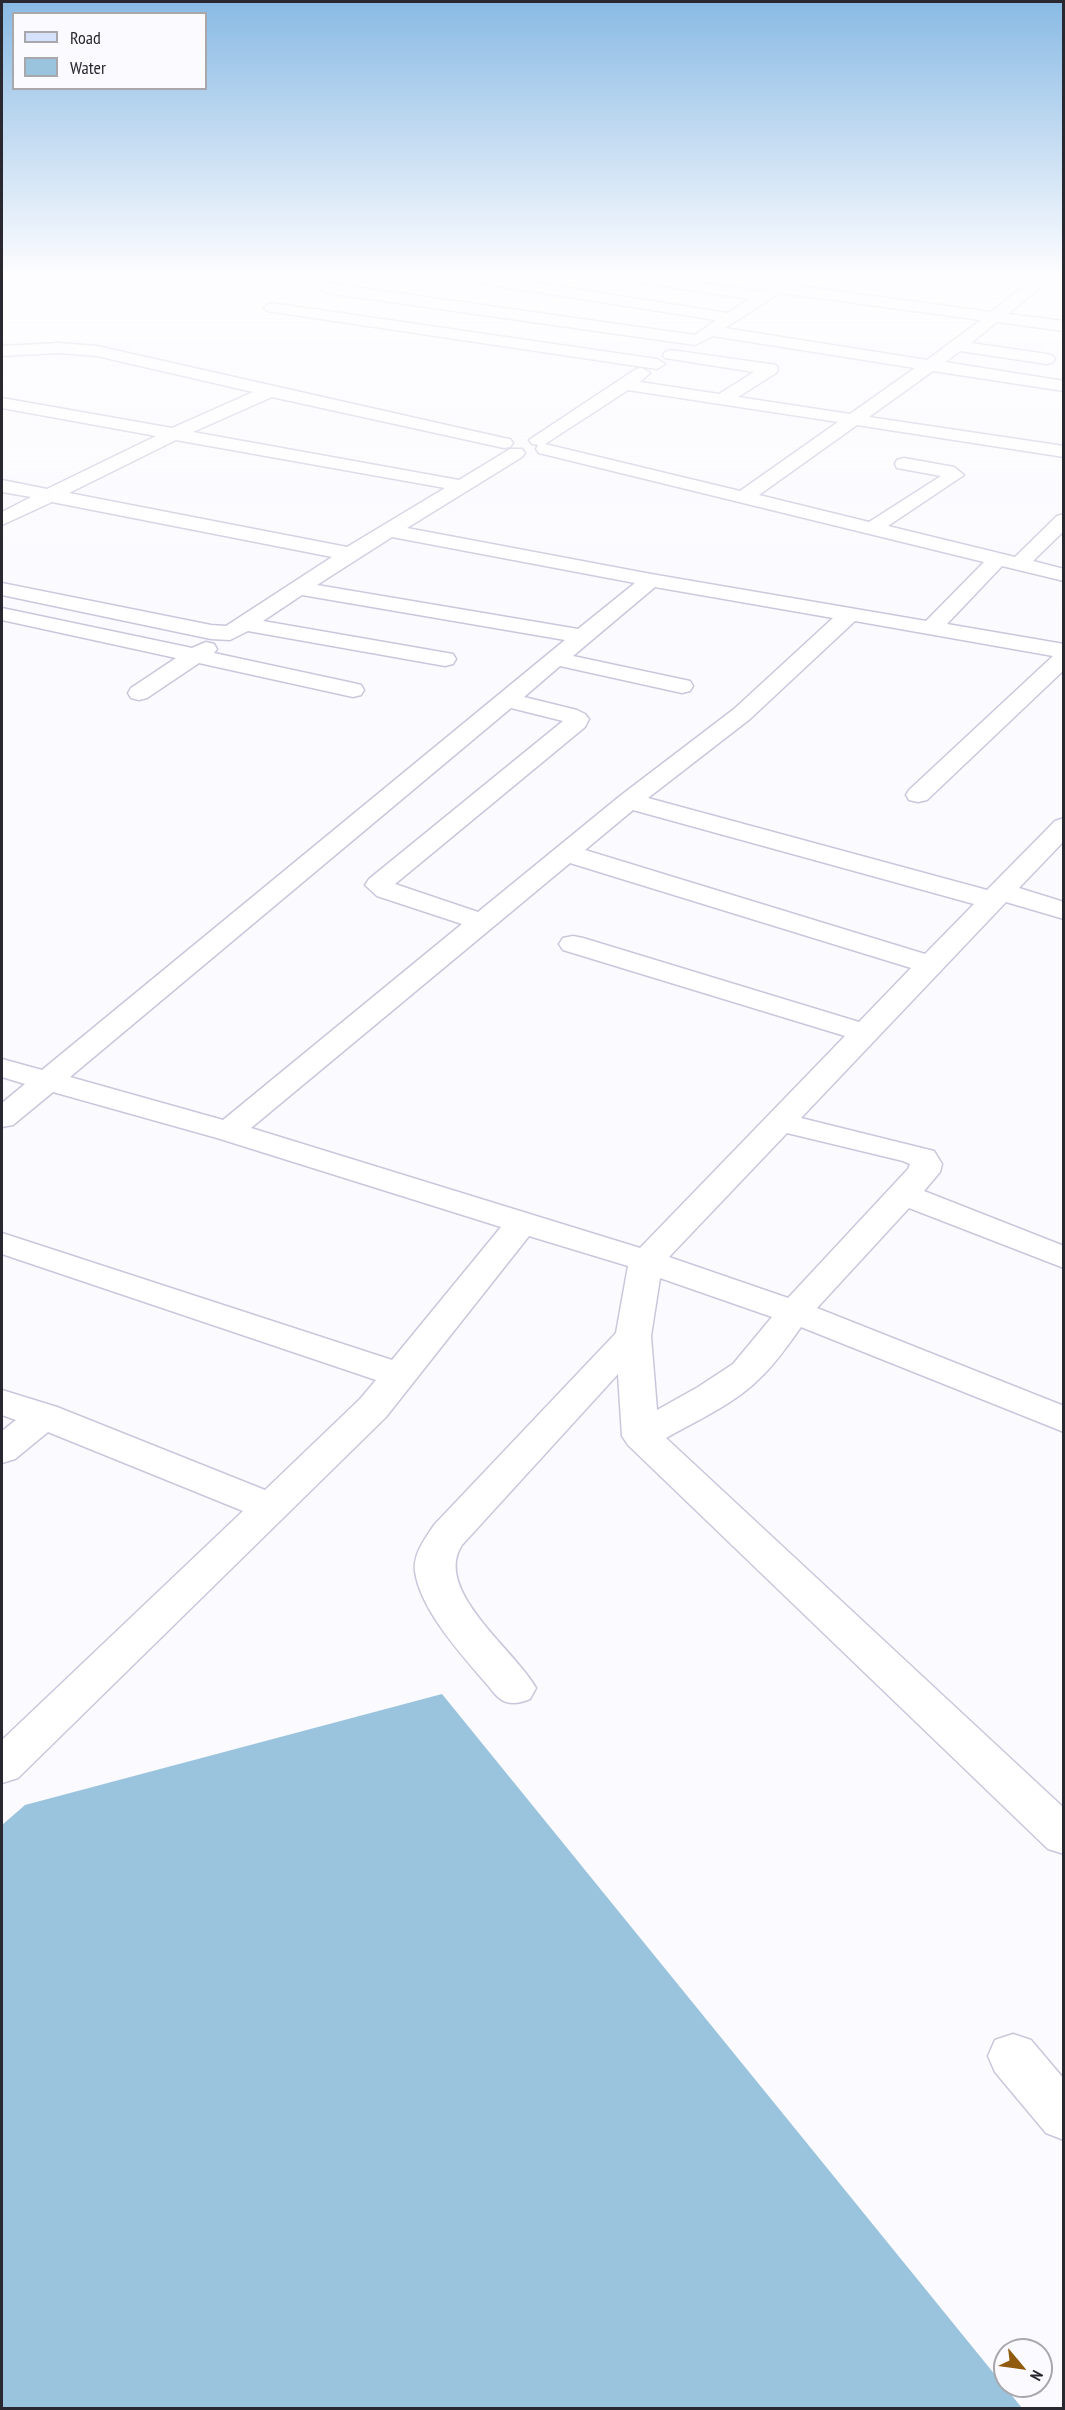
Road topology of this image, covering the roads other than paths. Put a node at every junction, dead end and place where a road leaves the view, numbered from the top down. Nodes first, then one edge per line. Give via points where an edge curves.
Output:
1 (242, 384) edge
2 (623, 384) edge
3 (626, 384) edge
4 (745, 384) edge
5 (902, 384) edge
6 (270, 391) junction
7 (724, 398) junction
8 (2, 403) edge
9 (852, 418) junction
10 (174, 434) junction
11 (542, 445) junction
12 (510, 448) junction
13 (1064, 452) edge
14 (904, 464) dead end
15 (2, 486) edge
16 (463, 486) junction
17 (50, 495) junction
18 (744, 497) junction
19 (2, 519) edge
20 (1064, 520) edge
21 (871, 529) junction
22 (387, 530) junction
23 (350, 554) junction
24 (997, 560) junction
25 (1018, 565) junction
26 (1064, 575) edge
27 (651, 580) junction
28 (300, 588) junction
29 (2, 589) edge
30 (2, 614) edge
31 (850, 614) junction
32 (238, 628) junction
33 (931, 628) junction
34 (584, 637) junction
35 (1064, 651) edge
36 (196, 657) junction
37 (1064, 657) edge
38 (445, 659) dead end
39 (557, 659) junction
40 (682, 686) dead end
41 (353, 690) dead end
42 (139, 693) dead end
43 (507, 700) junction
44 (918, 795) dead end
45 (629, 801) junction
46 (1064, 826) edge
47 (566, 853) junction
48 (1049, 858) edge
49 (996, 896) junction
50 (1064, 911) edge
51 (482, 922) junction
52 (573, 944) dead end
53 (930, 965) junction
54 (865, 1033) junction
55 (2, 1068) edge
56 (45, 1081) junction
57 (2, 1118) edge
58 (780, 1122) junction
59 (228, 1131) junction
60 (903, 1194) junction
61 (522, 1223) junction
62 (2, 1243) edge
63 (1064, 1258) edge
64 (646, 1261) junction
65 (794, 1312) junction
66 (633, 1336) junction
67 (399, 1376) junction
68 (2, 1402) edge
69 (44, 1416) junction
70 (1064, 1420) edge
71 (641, 1436) junction
72 (2, 1449) edge
73 (272, 1508) junction
74 (515, 1688) dead end
75 (2, 1766) edge
76 (1064, 1836) edge
77 (1013, 2056) dead end
78 (1064, 2117) edge

1 - 6 street
2 - 11 street
3 - 7 street
4 - 7 street
5 - 9 street
6 - 10 street
6 - 12 street
7 - 9 street
8 - 10 street
9 - 13 street
9 - 18 street
10 - 16 street
10 - 17 street
11 - 12 street via 516,439
11 - 18 street
12 - 16 street
14 - 21 street via 956,475
15 - 17 street
16 - 22 street
17 - 19 street
17 - 23 street
18 - 21 street
20 - 25 street
21 - 24 street
22 - 23 street
22 - 27 street
23 - 28 street
24 - 25 street
24 - 33 street
25 - 26 street
27 - 31 street
27 - 34 street
28 - 32 street
28 - 34 street
29 - 32 street via 211,632
30 - 36 street
31 - 33 street
31 - 45 street via 742,714
32 - 36 street
32 - 38 street
33 - 35 street
34 - 39 street
36 - 41 street
36 - 42 street
37 - 44 street
39 - 40 street
39 - 43 street
43 - 51 street via 569,715 577,722 378,885
43 - 56 street
45 - 47 street
45 - 49 street
46 - 48 street
47 - 51 street
47 - 53 street
48 - 49 street
49 - 50 street
49 - 53 street
51 - 59 street
52 - 54 street
53 - 54 street
54 - 58 street
55 - 56 street
56 - 57 street
56 - 59 street
58 - 60 street via 923,1158 924,1172
58 - 64 street
59 - 61 street
60 - 63 street
60 - 65 street
61 - 64 street
61 - 67 street
62 - 67 street
64 - 65 street
64 - 66 street
65 - 70 street
65 - 71 street via 746,1372
66 - 71 street
66 - 74 street via 448,1535 435,1556 436,1582 445,1602
67 - 73 street via 373,1408
68 - 69 street
69 - 72 street
69 - 73 street
71 - 76 street
73 - 75 street
77 - 78 street

